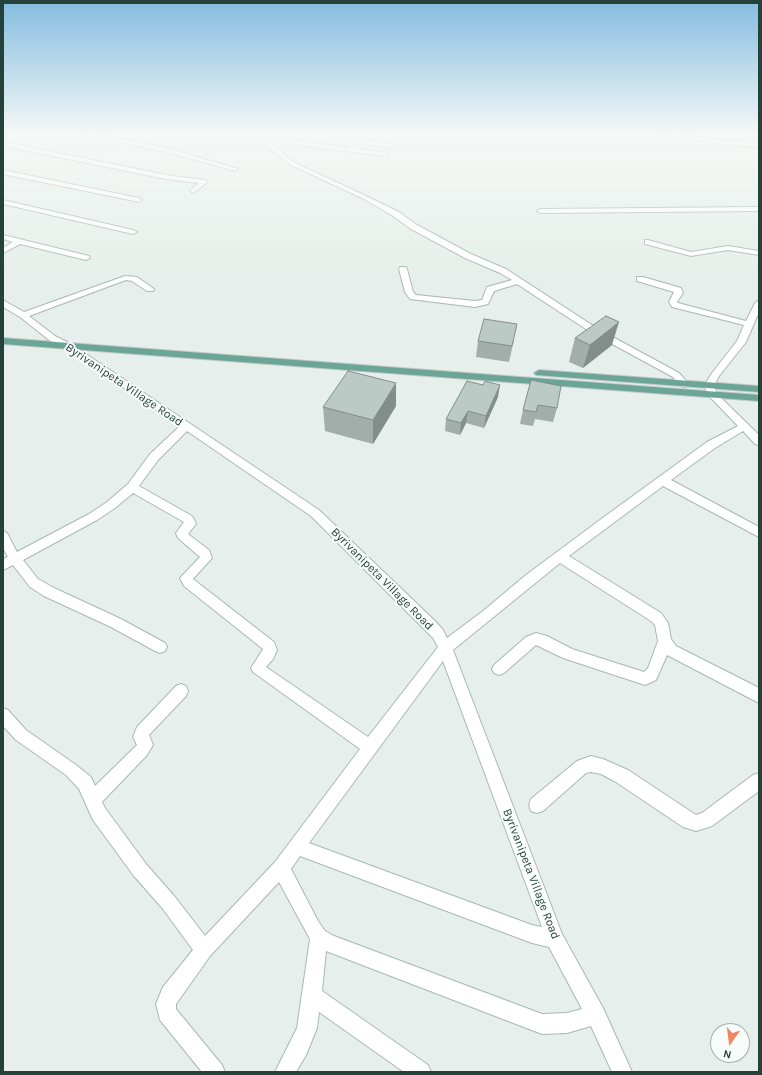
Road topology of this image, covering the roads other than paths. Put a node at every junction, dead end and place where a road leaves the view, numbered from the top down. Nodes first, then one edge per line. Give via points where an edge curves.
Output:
1 (52, 182) edge
2 (205, 182) edge
3 (332, 182) edge
4 (193, 191) dead end
5 (139, 200) dead end
6 (3, 202) edge
7 (759, 209) edge
8 (541, 211) dead end
9 (132, 232) dead end
10 (3, 237) edge
11 (19, 241) junction
12 (648, 242) dead end
13 (3, 251) edge
14 (759, 253) edge
15 (86, 258) dead end
16 (403, 269) dead end
17 (640, 279) dead end
18 (519, 281) junction
19 (150, 289) dead end
20 (3, 303) edge
21 (759, 303) edge
22 (23, 315) junction
23 (749, 324) junction
24 (3, 334) edge
25 (52, 338) junction
26 (3, 341) edge
27 (68, 346) junction
28 (684, 384) junction
29 (709, 386) junction
30 (759, 389) edge
31 (713, 395) junction
32 (759, 398) edge
33 (186, 426) junction
34 (744, 426) junction
35 (759, 441) edge
36 (662, 481) junction
37 (132, 487) junction
38 (759, 532) edge
39 (3, 536) edge
40 (561, 557) junction
41 (15, 559) junction
42 (3, 565) edge
43 (665, 642) junction
44 (160, 647) dead end
45 (445, 648) junction
46 (499, 669) dead end
47 (181, 691) dead end
48 (759, 696) edge
49 (3, 715) edge
50 (370, 747) junction
51 (759, 781) edge
52 (93, 800) junction
53 (538, 805) dead end
54 (297, 848) junction
55 (282, 868) junction
56 (319, 936) junction
57 (555, 939) junction
58 (204, 950) junction
59 (312, 995) junction
60 (596, 1015) junction
61 (617, 1068) edge
62 (215, 1072) edge
63 (285, 1072) edge
64 (421, 1072) edge

1 - 5 street
2 - 4 street
3 - 18 street
6 - 9 street
7 - 8 street
10 - 11 street
11 - 13 street
11 - 15 street
12 - 14 street via 691,254 728,248
16 - 18 street via 409,292 413,297 475,304 485,302 490,289
17 - 23 street via 678,290 679,294 672,302 675,305
18 - 28 street via 595,331 676,375
19 - 22 street via 134,279 125,278
20 - 22 street, Byrivanipeta Village Road
21 - 23 street
22 - 25 street, Byrivanipeta Village Road
23 - 29 street via 741,342
24 - 25 main road
25 - 27 street, Byrivanipeta Village Road
25 - 28 main road
26 - 27 main road
27 - 31 main road
27 - 33 street, Byrivanipeta Village Road
28 - 29 main road
29 - 30 main road
29 - 31 street
31 - 32 main road
31 - 34 street
33 - 37 street via 154,457
33 - 45 street, Byrivanipeta Village Road via 315,513 430,625
34 - 35 street
34 - 36 street via 711,445
36 - 38 street
36 - 40 street
37 - 41 street via 93,517
37 - 50 street via 188,519 190,524 182,533 205,553 206,558 186,578 269,646 268,655 258,668
39 - 41 street
40 - 43 street via 656,617
40 - 45 street
41 - 42 street
41 - 44 street via 34,583
43 - 46 street via 654,671 645,680 568,654 536,639 530,641
43 - 48 street via 671,650 682,657
45 - 50 street
45 - 57 street, Byrivanipeta Village Road
47 - 52 street via 142,732 141,737 145,745 142,750
49 - 52 street via 21,734 85,783
50 - 54 street
51 - 53 street via 706,820 696,823 688,821 622,776 591,764 582,766
52 - 58 street via 99,814 140,870 169,903
54 - 55 street
54 - 57 street via 532,934
55 - 56 street
55 - 58 street
56 - 59 street
56 - 60 street via 329,943 542,1024 567,1023
57 - 60 street, Byrivanipeta Village Road
58 - 62 street via 170,994 166,1004 168,1013
59 - 63 street via 307,1028
59 - 64 street
60 - 61 street, Byrivanipeta Village Road

